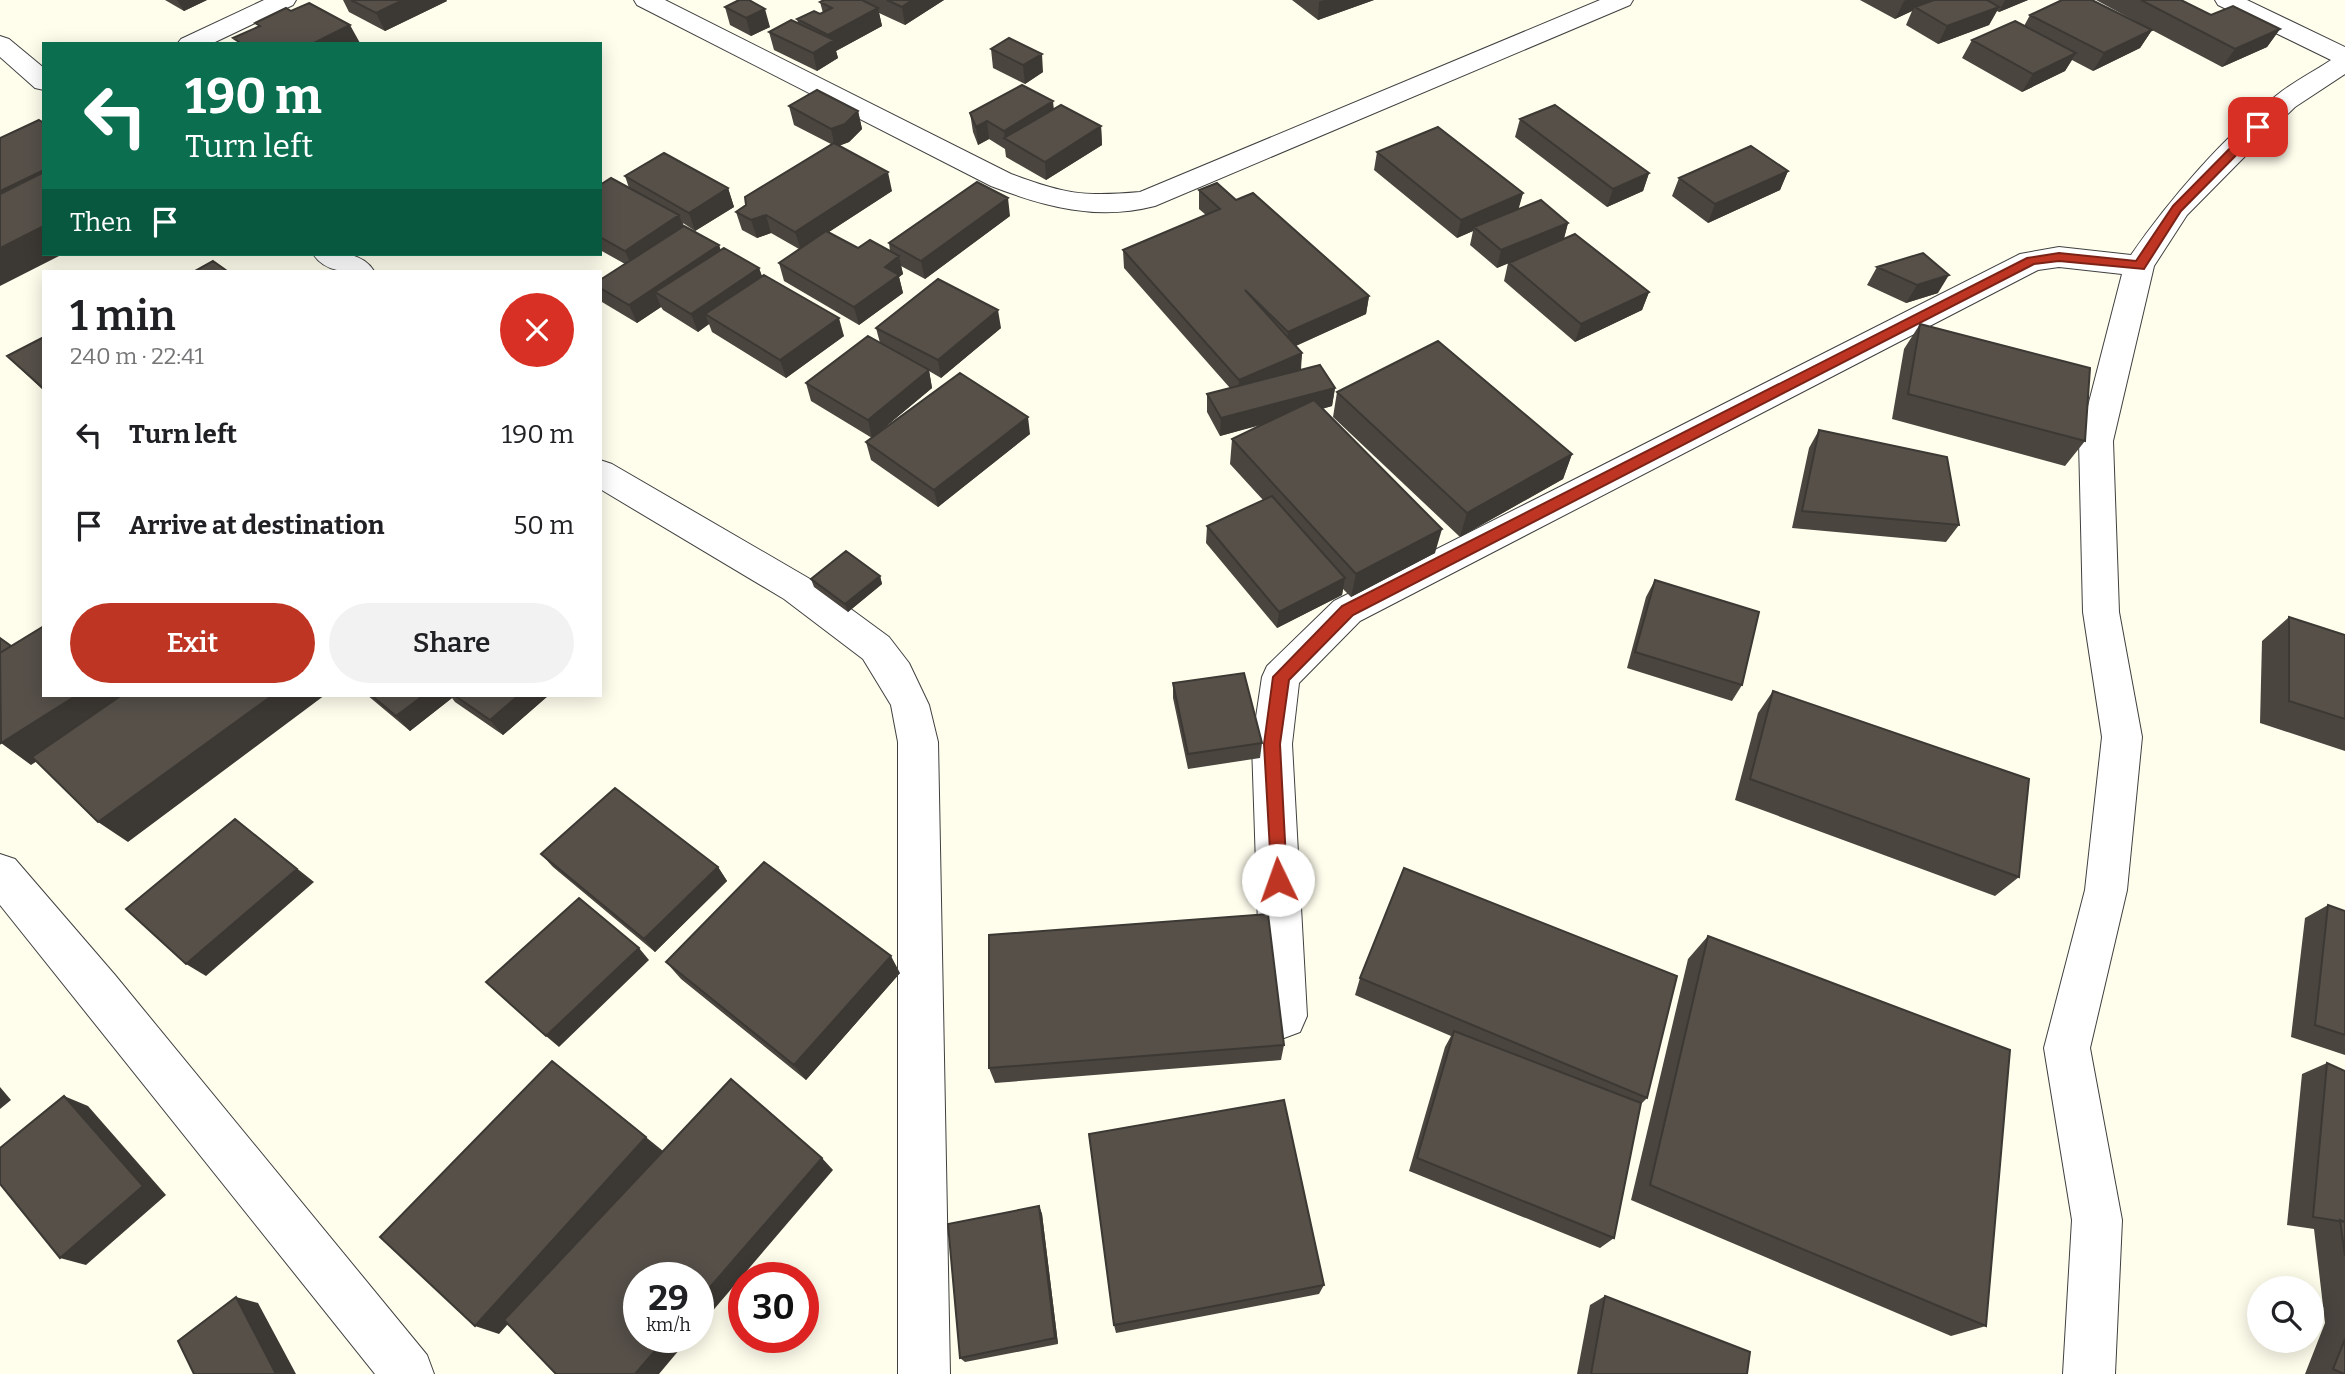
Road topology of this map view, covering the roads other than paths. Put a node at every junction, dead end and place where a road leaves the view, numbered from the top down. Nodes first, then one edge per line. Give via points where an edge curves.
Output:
1 (284, 0) edge
2 (646, 0) edge
3 (1621, 0) edge
4 (2227, 0) edge
5 (194, 42) edge
6 (0, 44) edge
7 (2345, 57) edge
8 (2345, 63) edge
9 (42, 80) edge
10 (332, 256) edge
11 (2139, 266) junction
12 (357, 270) edge
13 (602, 474) edge
14 (0, 873) edge
15 (1284, 1016) dead end
16 (408, 1374) edge
17 (923, 1374) edge
18 (2089, 1374) edge

1 - 5 street
2 - 3 street via 1001,180 1049,198 1092,205 1145,200
4 - 7 street
6 - 9 street
8 - 11 street via 2286,101 2258,127 2177,209
10 - 12 street
11 - 15 street via 2059,257 2031,261 1347,611 1281,677 1272,744
11 - 18 street via 2096,441 2101,611 2122,737 2106,890 2067,1048 2097,1220
13 - 17 street via 797,589 876,648 910,705 918,742
14 - 16 street

